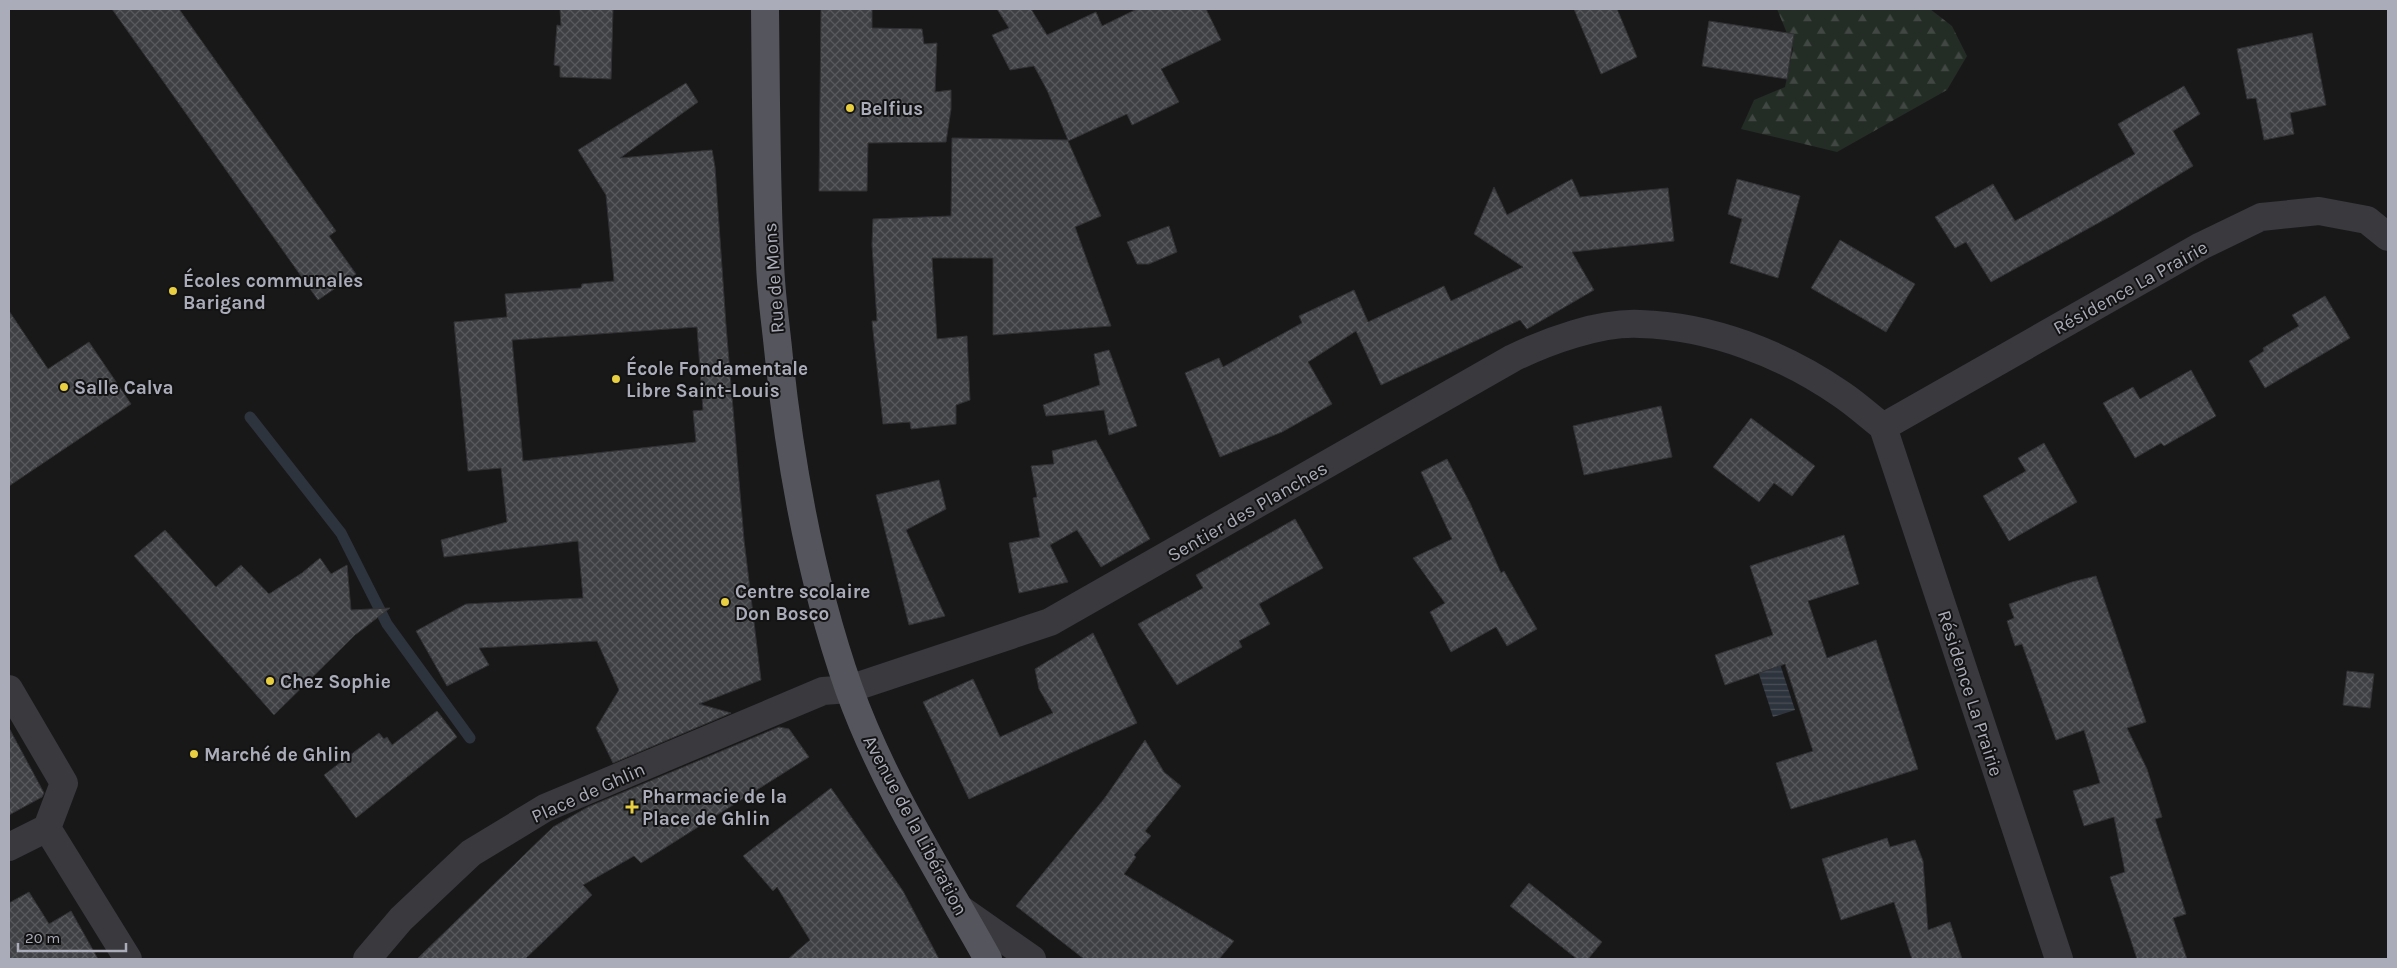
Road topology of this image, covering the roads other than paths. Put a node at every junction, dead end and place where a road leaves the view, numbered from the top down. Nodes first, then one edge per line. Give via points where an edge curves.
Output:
1 (765, 9) edge
2 (2388, 237) edge
3 (1883, 427) junction
4 (9, 689) edge
5 (849, 689) junction
6 (48, 828) junction
7 (9, 847) edge
8 (960, 908) junction
9 (128, 959) edge
10 (367, 959) edge
11 (988, 959) edge
12 (1032, 959) edge
13 (2059, 959) edge

1 - 5 main road, Rue de Mons via 770,266 784,406 802,519 824,608
2 - 3 street, Résidence La Prairie via 2367,220 2328,213 2261,216 2201,246
3 - 5 street, Sentier des Planches via 1842,394 1789,363 1730,340 1684,328 1638,324 1546,342 1050,622
3 - 13 street, Résidence La Prairie
4 - 6 street via 64,783
5 - 8 main road, Avenue de la Libération via 873,749 901,805
5 - 10 street, Place de Ghlin via 823,691 545,808 471,853 401,918
6 - 7 street
6 - 9 street
8 - 11 main road, Avenue de la Libération
8 - 12 street

